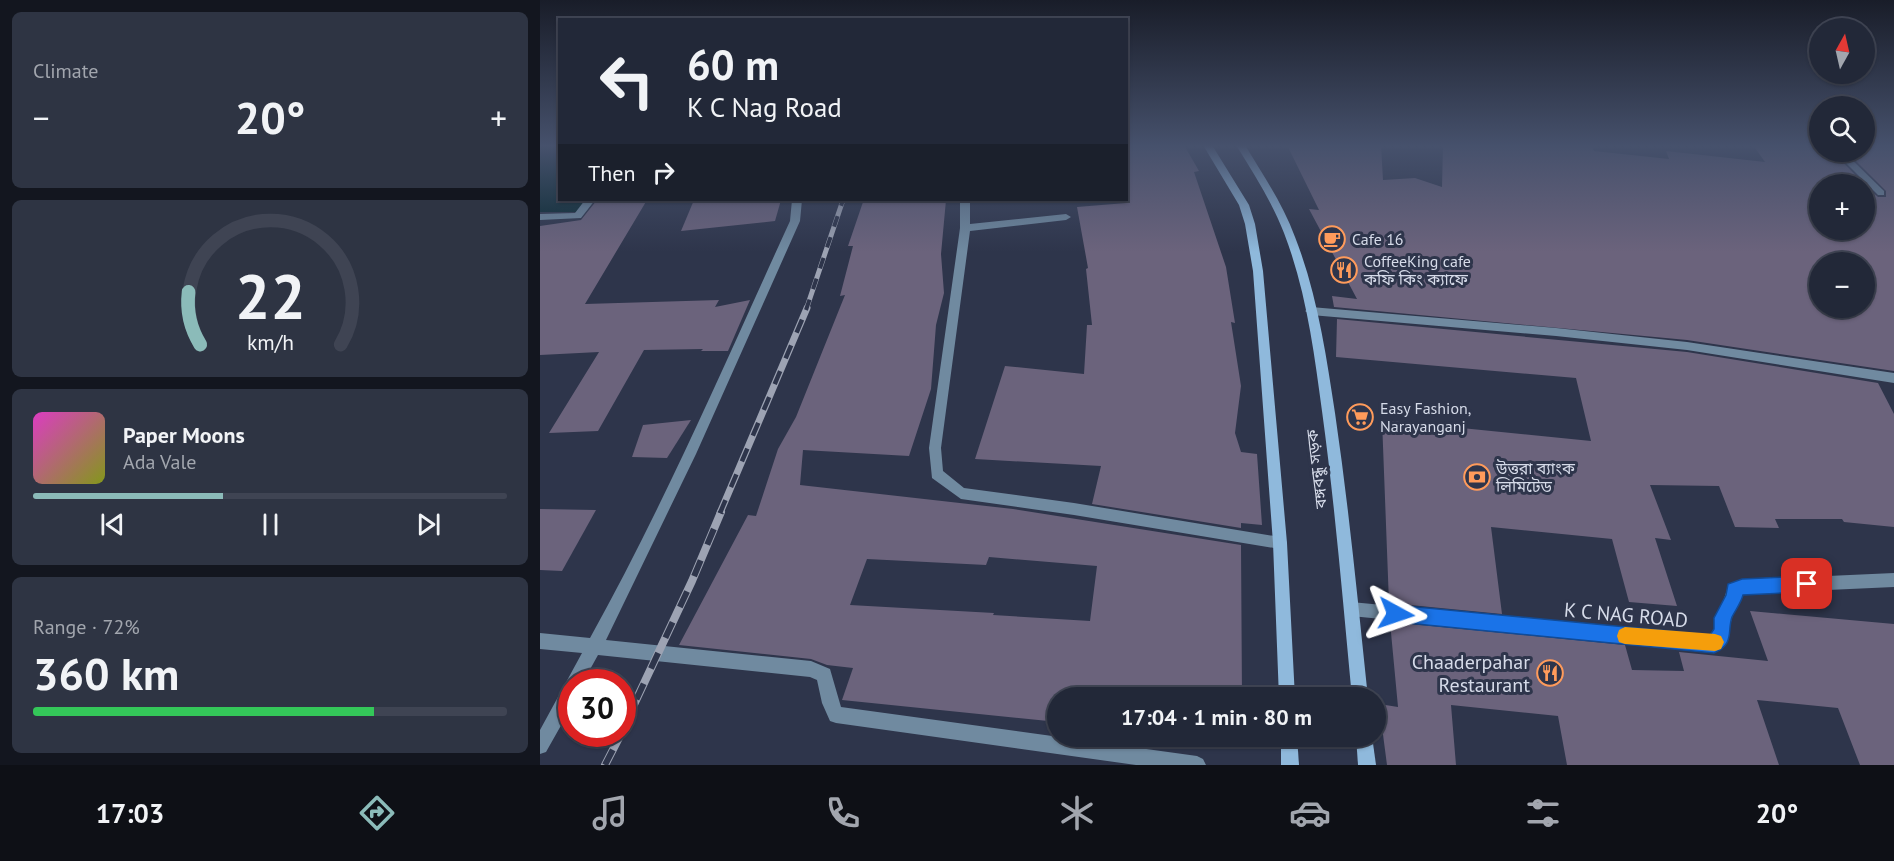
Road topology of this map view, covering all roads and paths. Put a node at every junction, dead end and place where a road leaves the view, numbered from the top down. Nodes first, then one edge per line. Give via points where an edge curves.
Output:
1 (1229, 181) edge
2 (1262, 181) edge
3 (1868, 181) edge
4 (1881, 194) dead end
5 (589, 201) edge
6 (797, 201) edge
7 (965, 201) edge
8 (540, 217) edge
9 (1066, 217) dead end
10 (965, 228) junction
11 (1311, 311) junction
12 (1894, 378) edge
13 (1280, 543) junction
14 (1894, 580) edge
15 (1351, 609) junction
16 (540, 641) edge
17 (596, 646) junction
18 (583, 669) edge
19 (1287, 687) edge
20 (1359, 687) edge
21 (558, 714) edge
22 (540, 746) edge
23 (1289, 747) edge
24 (1365, 747) edge
25 (1197, 765) edge
26 (1290, 765) edge
27 (1367, 765) edge

1 - 13 main road via 1244,205 1253,237
2 - 11 main road, বঙ্গবন্ধু সড়ক via 1300,262
3 - 4 street
5 - 8 street via 578,216
6 - 17 street via 795,221 691,451
7 - 10 street
9 - 10 street
10 - 13 street via 935,448 937,474 960,493
11 - 12 street via 1687,346
11 - 15 main road, বঙ্গবন্ধু সড়ক via 1332,433
13 - 19 main road
14 - 15 street, K C NAG ROAD via 1742,587 1734,590 1722,618 1723,632 1714,644
15 - 20 main road, বঙ্গবন্ধু সড়ক
16 - 17 street
17 - 18 street
17 - 25 street via 811,669 824,675 836,716
21 - 22 street
23 - 26 main road
24 - 27 main road

